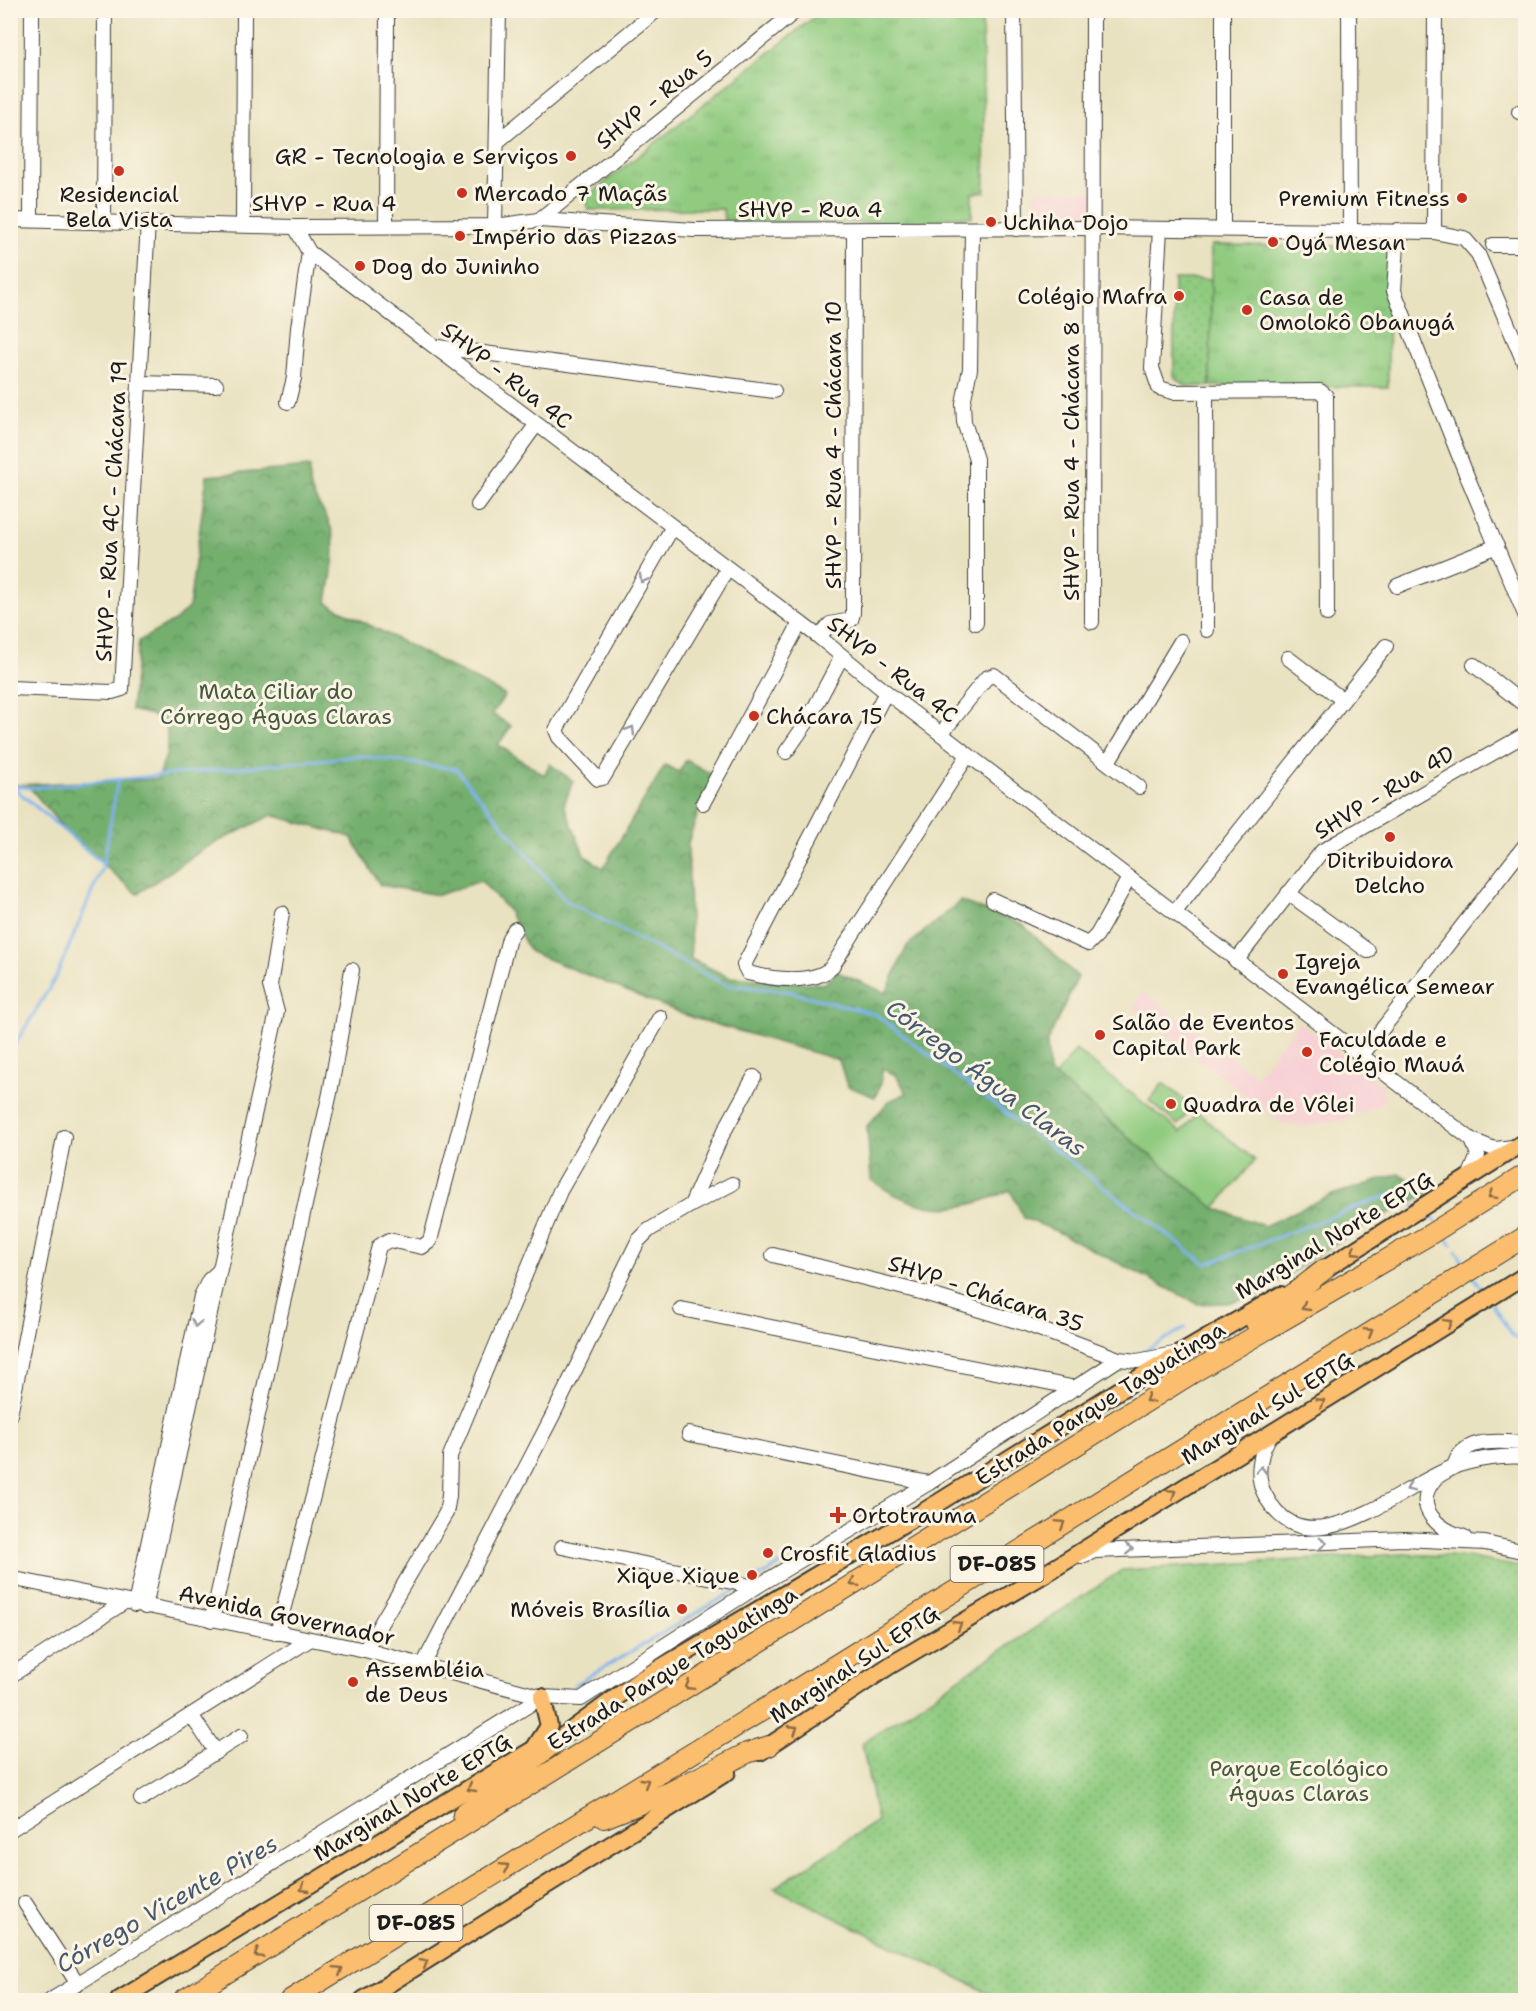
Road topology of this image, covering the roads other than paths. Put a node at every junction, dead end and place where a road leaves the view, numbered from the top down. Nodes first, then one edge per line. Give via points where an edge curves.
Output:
1 (32, 10) edge
2 (105, 10) edge
3 (244, 10) edge
4 (387, 10) edge
5 (499, 10) edge
6 (657, 10) edge
7 (797, 10) edge
8 (1014, 10) edge
9 (1093, 10) edge
10 (1223, 10) edge
11 (1349, 10) edge
12 (1435, 10) edge
13 (498, 141) junction
14 (10, 220) edge
15 (31, 220) junction
16 (539, 220) junction
17 (105, 221) junction
18 (148, 222) junction
19 (243, 224) junction
20 (386, 225) junction
21 (495, 226) junction
22 (295, 227) junction
23 (1094, 228) junction
24 (1016, 229) junction
25 (1160, 229) junction
26 (1223, 229) junction
27 (1350, 229) junction
28 (854, 230) junction
29 (972, 230) junction
30 (1398, 230) junction
31 (1434, 232) junction
32 (1493, 245) dead end
33 (1526, 245) edge
34 (309, 252) junction
35 (438, 347) junction
36 (1526, 367) edge
37 (140, 383) junction
38 (216, 385) dead end
39 (774, 391) dead end
40 (1206, 392) junction
41 (288, 402) dead end
42 (536, 425) junction
43 (478, 505) dead end
44 (672, 528) junction
45 (1497, 546) junction
46 (727, 570) junction
47 (1397, 586) dead end
48 (1327, 614) dead end
49 (1526, 616) edge
50 (1092, 622) dead end
51 (800, 623) junction
52 (976, 623) dead end
53 (1207, 630) dead end
54 (819, 637) junction
55 (1181, 641) dead end
56 (1386, 646) dead end
57 (842, 656) junction
58 (1288, 658) dead end
59 (1474, 665) dead end
60 (10, 688) edge
61 (886, 692) junction
62 (1343, 700) junction
63 (1526, 706) edge
64 (941, 734) junction
65 (1526, 734) edge
66 (786, 752) dead end
67 (968, 755) junction
68 (1108, 762) junction
69 (1139, 787) dead end
70 (703, 803) dead end
71 (1526, 844) edge
72 (1129, 878) junction
73 (1288, 893) junction
74 (993, 900) dead end
75 (282, 913) dead end
76 (1174, 913) junction
77 (515, 929) dead end
78 (1368, 951) dead end
79 (1236, 961) junction
80 (352, 970) dead end
81 (660, 1017) dead end
82 (1362, 1055) junction
83 (754, 1077) dead end
84 (64, 1137) dead end
85 (1472, 1140) junction
86 (1522, 1144) edge
87 (1526, 1174) edge
88 (1467, 1180) junction
89 (732, 1184) dead end
90 (691, 1205) junction
91 (1526, 1236) edge
92 (773, 1255) dead end
93 (1325, 1269) junction
94 (1526, 1275) edge
95 (681, 1309) dead end
96 (1186, 1351) junction
97 (1119, 1359) junction
98 (1199, 1369) junction
99 (1076, 1388) junction
100 (10, 1415) edge
101 (1272, 1433) junction
102 (690, 1434) dead end
103 (1526, 1443) edge
104 (1526, 1457) edge
105 (1454, 1467) junction
106 (929, 1483) junction
107 (1485, 1543) junction
108 (562, 1547) dead end
109 (1526, 1552) edge
110 (1053, 1569) junction
111 (12, 1580) edge
112 (756, 1587) junction
113 (134, 1605) junction
114 (212, 1620) junction
115 (277, 1633) junction
116 (309, 1640) junction
117 (365, 1650) junction
118 (422, 1667) junction
119 (10, 1676) edge
120 (542, 1697) junction
121 (191, 1715) junction
122 (241, 1736) dead end
123 (555, 1742) junction
124 (769, 1746) junction
125 (534, 1749) junction
126 (216, 1752) junction
127 (141, 1799) dead end
128 (10, 1830) edge
129 (541, 1845) junction
130 (379, 1878) junction
131 (25, 1903) dead end
132 (78, 1984) junction
133 (51, 2001) edge
134 (118, 2001) edge
135 (183, 2001) edge
136 (290, 2001) edge
137 (363, 2001) edge

1 - 15 street
2 - 17 street
3 - 19 street
4 - 20 street
5 - 13 street
6 - 13 street
7 - 16 street, SHVP - Rua 5
8 - 24 street
9 - 23 street, SHVP - Rua 4 - Chácara 8
10 - 26 street
11 - 27 street
12 - 31 street
13 - 21 street
14 - 15 street, SHVP - Rua 4
15 - 17 street, SHVP - Rua 4
16 - 21 street, SHVP - Rua 4
16 - 28 street, SHVP - Rua 4 via 694,230
17 - 18 street, SHVP - Rua 4
18 - 19 street, SHVP - Rua 4
18 - 37 street, SHVP - Rua 4C - Chácara 19
19 - 22 street, SHVP - Rua 4
20 - 21 street, SHVP - Rua 4
20 - 22 street, SHVP - Rua 4
22 - 34 street, SHVP - Rua 4C
23 - 24 street, SHVP - Rua 4
23 - 25 street, SHVP - Rua 4
23 - 50 street, SHVP - Rua 4 - Chácara 8
24 - 29 street, SHVP - Rua 4
25 - 26 street, SHVP - Rua 4
25 - 40 street via 1153,376 1163,390
26 - 27 street, SHVP - Rua 4
27 - 30 street, SHVP - Rua 4
28 - 29 street, SHVP - Rua 4
28 - 54 street, SHVP - Rua 4 - Chácara 10 via 853,613 851,620 830,624
29 - 52 street via 970,369 963,404 964,422 976,459
30 - 31 street, SHVP - Rua 4
30 - 45 street via 1395,291
31 - 36 street, SHVP - Rua 4 via 1464,238 1478,254
32 - 33 street
34 - 35 street, SHVP - Rua 4C
34 - 41 street
35 - 39 street
35 - 42 street, SHVP - Rua 4C
37 - 38 street
37 - 60 street, SHVP - Rua 4C - Chácara 19 via 122,689 112,692
40 - 48 street via 1324,393
40 - 53 street
42 - 43 street
42 - 44 street, SHVP - Rua 4C
44 - 46 street, SHVP - Rua 4C
44 -> 46 street via 557,726 557,735 598,779 603,778
45 - 47 street
45 - 49 street
46 - 51 street, SHVP - Rua 4C
51 - 54 street, SHVP - Rua 4C
51 - 70 street
54 - 57 street, SHVP - Rua 4C
55 - 68 street
56 - 62 street
57 - 61 street, SHVP - Rua 4C
57 - 66 street via 807,722
58 - 62 street
59 - 63 street
61 - 64 street, SHVP - Rua 4C
61 - 67 street via 744,965 748,973 814,978 831,968
62 - 76 street
64 - 67 street, SHVP - Rua 4C
64 - 68 street via 986,678 994,675
65 - 73 street, SHVP - Rua 4D via 1332,845 1315,859
67 - 72 street, SHVP - Rua 4C
68 - 69 street
71 - 82 street
72 - 74 street via 1088,944
72 - 76 street, SHVP - Rua 4C
73 - 78 street
73 - 79 street, SHVP - Rua 4D
75 - 113 street via 270,986 277,1012 219,1271
76 - 79 street, SHVP - Rua 4C
77 - 115 street via 509,938 430,1241 422,1247 389,1240 379,1246
79 - 82 street, SHVP - Rua 4C
80 - 114 street via 330,1093
81 - 117 street via 560,1191 450,1456 446,1513
82 - 85 street, SHVP - Rua 4C
83 - 90 street via 720,1139
84 - 100 street
85 - 86 street, SHVP - Rua 4C via 1494,1149
85 - 88 street via 1477,1160
86 - 88 main road, Marginal Norte EPTG
87 -> 98 highway, Estrada Parque Taguatinga / DF-085
88 -> 93 main road, Marginal Norte EPTG
89 - 90 street
90 - 118 street via 638,1241
129 -> 91 highway, DF-085
92 - 97 street, SHVP - Chácara 35 via 924,1293 1023,1323
93 - 96 main road, Marginal Norte EPTG
93 - 98 highway
101 -> 94 main road, Marginal Sul EPTG
95 - 99 street
96 - 97 street, SHVP - Chácara 35 via 1156,1359
96 - 123 main road, Marginal Norte EPTG via 639,1680
97 - 99 street
98 -> 130 highway, Estrada Parque Taguatinga / DF-085
99 - 106 street
105 -> 101 street via 1345,1523 1323,1529 1300,1527 1278,1514 1261,1487 1262,1455
110 -> 101 main road, Marginal Sul EPTG
102 - 106 street
103 - 105 street via 1481,1442 1457,1456
104 - 105 street
105 - 107 street via 1434,1480 1428,1494 1428,1509 1434,1522 1446,1532
106 - 112 street
107 - 109 street
110 -> 107 street via 1095,1551 1404,1539
108 - 112 street
124 -> 110 main road, Marginal Sul EPTG via 889,1666
111 - 113 street, Avenida Governador
112 - 120 street, Avenida Governador via 589,1695 581,1699
113 - 114 street, Avenida Governador
113 - 119 street
114 - 115 street, Avenida Governador
115 - 116 street, Avenida Governador
116 - 117 street, Avenida Governador
116 - 121 street
117 - 118 street, Avenida Governador
118 - 120 street, Avenida Governador
120 - 125 main road via 549,1726
120 - 132 street
121 - 126 street
121 - 128 street
122 - 126 street
123 - 125 main road, Marginal Norte EPTG
123 - 130 highway
124 - 129 highway
137 -> 124 main road, Marginal Sul EPTG
125 -> 134 main road, Marginal Norte EPTG
126 - 127 street
136 -> 129 highway, DF-085
130 -> 135 highway, Estrada Parque Taguatinga / DF-085
131 - 132 street
132 - 133 street

